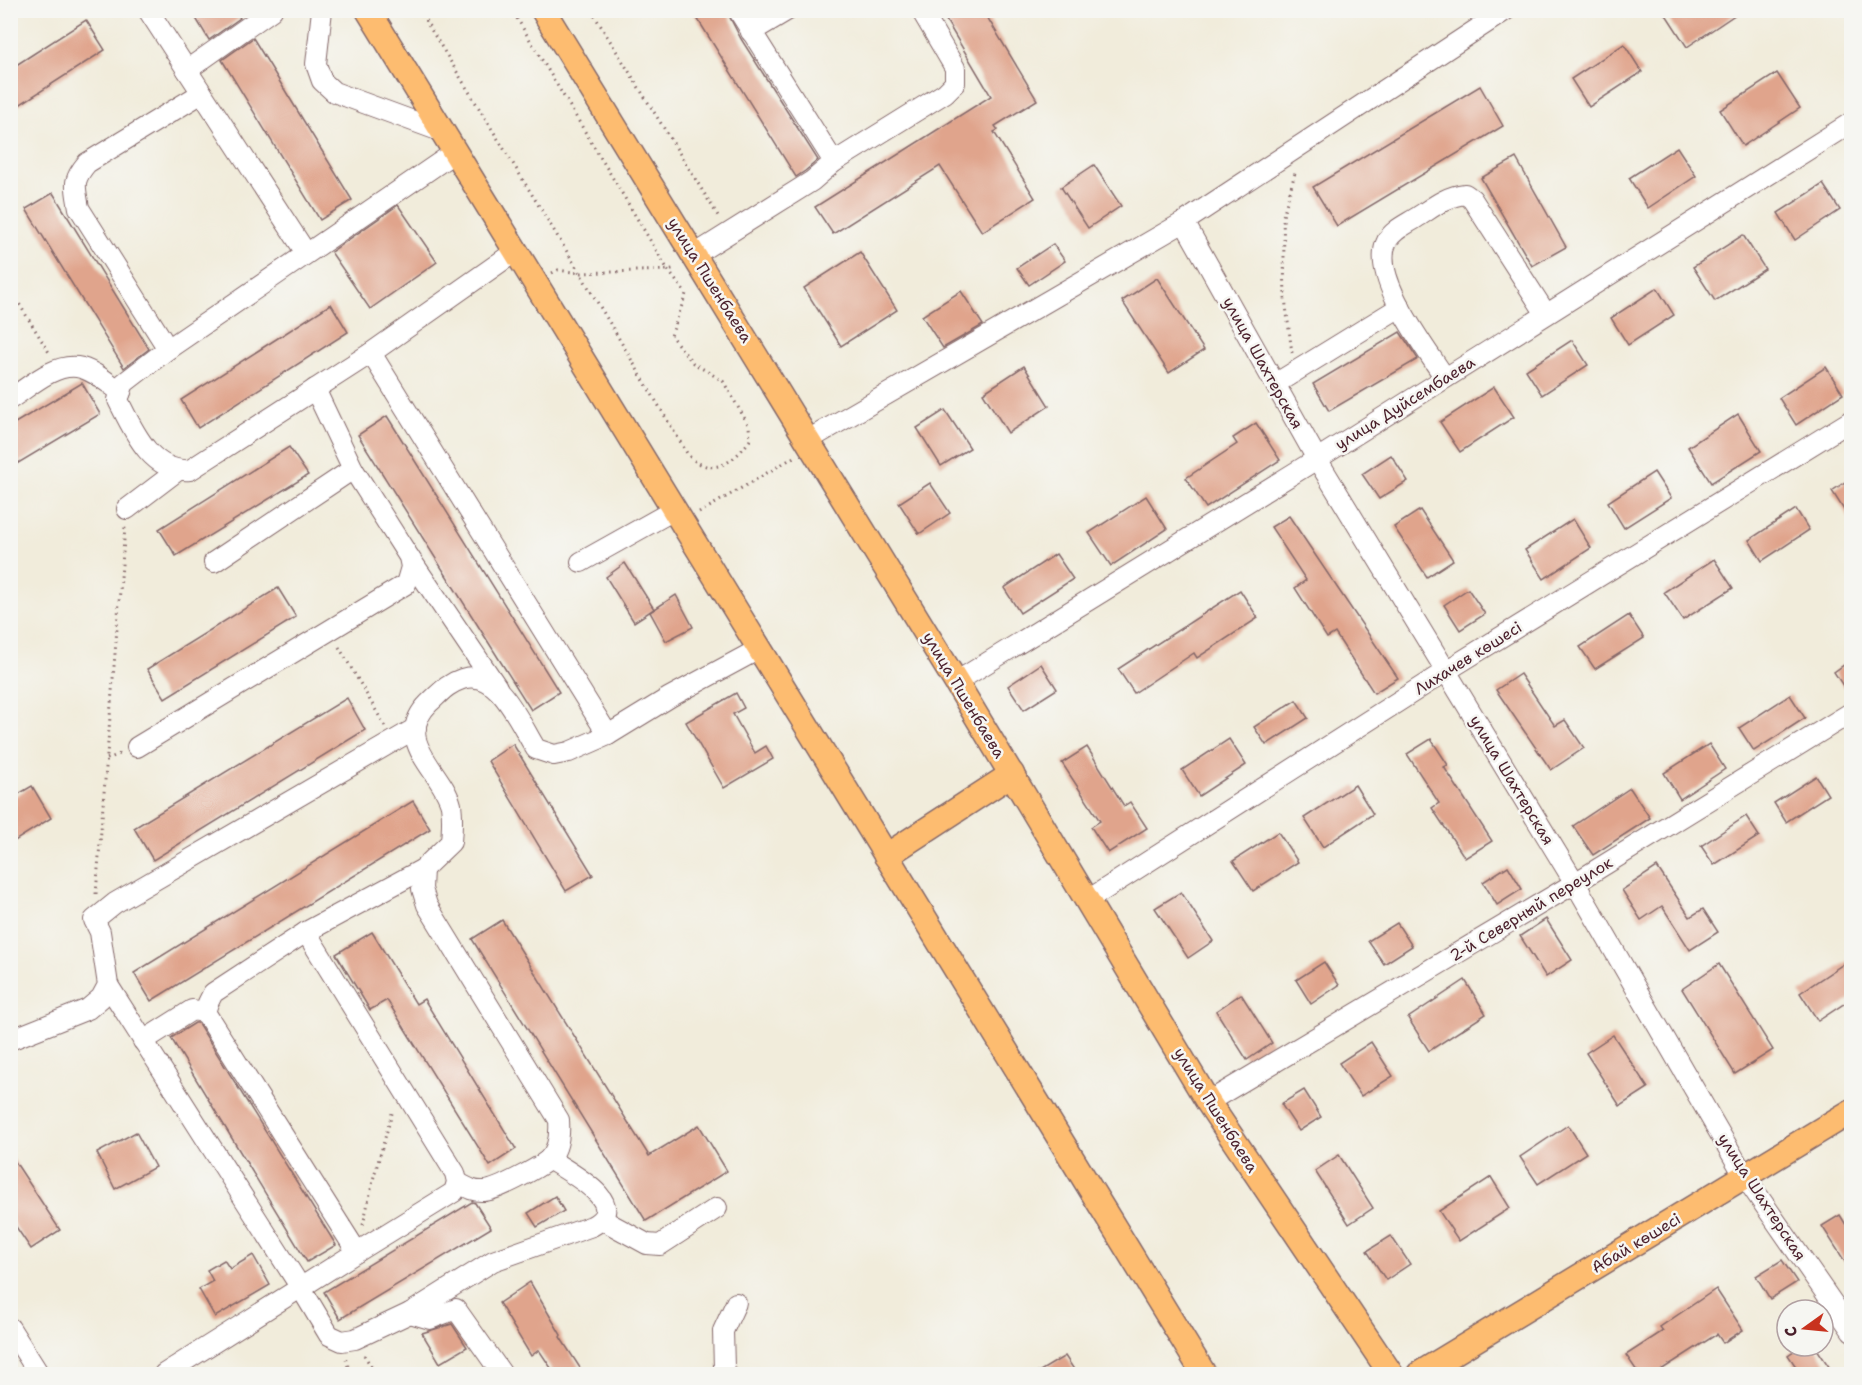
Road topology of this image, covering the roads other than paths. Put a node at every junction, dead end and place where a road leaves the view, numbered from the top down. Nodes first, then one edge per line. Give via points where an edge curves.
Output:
1 (148, 10) edge
2 (272, 10) edge
3 (322, 10) edge
4 (368, 10) edge
5 (543, 10) edge
6 (738, 10) edge
7 (788, 10) edge
8 (921, 10) edge
9 (1506, 10) edge
10 (751, 32) junction
11 (187, 70) junction
12 (202, 93) junction
13 (1851, 122) edge
14 (449, 142) junction
15 (834, 162) junction
16 (1184, 222) junction
17 (516, 251) junction
18 (306, 253) junction
19 (696, 259) junction
20 (1400, 307) junction
21 (1546, 315) junction
22 (168, 349) junction
23 (371, 353) junction
24 (1445, 378) junction
25 (1275, 384) junction
26 (315, 389) junction
27 (121, 392) junction
28 (10, 399) edge
29 (1851, 420) edge
30 (810, 443) junction
31 (1317, 459) junction
32 (353, 469) junction
33 (177, 471) junction
34 (126, 509) road end
35 (678, 517) junction
36 (409, 557) junction
37 (214, 562) dead end
38 (580, 562) dead end
39 (759, 649) junction
40 (1446, 671) junction
41 (956, 682) junction
42 (500, 691) junction
43 (1851, 712) edge
44 (416, 728) junction
45 (608, 735) junction
46 (137, 747) dead end
47 (1012, 774) junction
48 (886, 856) junction
49 (423, 869) junction
50 (1575, 883) junction
51 (1088, 900) junction
52 (306, 932) junction
53 (108, 985) junction
54 (205, 1012) junction
55 (10, 1040) edge
56 (143, 1041) junction
57 (1208, 1102) junction
58 (1851, 1111) edge
59 (549, 1159) junction
60 (1745, 1176) junction
61 (457, 1182) junction
62 (717, 1208) dead end
63 (603, 1220) junction
64 (357, 1252) junction
65 (302, 1288) junction
66 (736, 1303) dead end
67 (410, 1313) junction
68 (10, 1328) edge
69 (1851, 1331) edge
70 (39, 1374) edge
71 (164, 1374) edge
72 (502, 1374) edge
73 (727, 1374) edge
74 (1204, 1374) edge
75 (1391, 1374) edge
76 (1419, 1374) edge

1 - 11 street
2 - 11 street
3 - 14 street via 316,64 322,81 334,92
4 - 14 main road
5 - 19 main road, улица Пшенбаева
6 - 10 street
7 - 10 street
8 - 15 street via 955,68 955,83
9 - 16 street
10 - 15 street
11 - 12 street
12 - 18 street
12 - 22 street via 87,163 77,176 79,208
13 - 21 street, улица Дуйсембаева
14 - 17 main road
14 - 18 street
15 - 19 street
16 - 25 street, улица Шахтерская
16 - 30 street
17 - 23 street
17 - 35 main road
18 - 22 street
19 - 30 main road, улица Пшенбаева
20 - 21 street via 1384,268 1386,243 1395,231 1453,195 1465,194 1472,199
20 - 24 street
20 - 25 street
21 - 24 street, улица Дуйсембаева
22 - 27 street via 124,383
23 - 26 street
23 - 45 street
24 - 31 street, улица Дуйсембаева
25 - 31 street, улица Шахтерская
26 - 32 street
26 - 33 street via 190,470
27 - 28 street via 78,367 59,368
27 - 33 street via 118,400 141,444
29 - 40 street, Лихачев көшесі
30 - 41 main road, улица Пшенбаева
31 - 40 street, улица Шахтерская
31 - 41 street, улица Дуйсембаева
32 - 36 street
32 - 37 street
33 - 34 street
35 - 38 street
35 - 39 main road
36 - 42 street
36 - 46 street via 411,567 406,584
39 - 45 street
39 - 48 main road
40 - 50 street, улица Шахтерская
40 - 51 street, Лихачев көшесі
41 - 47 main road, улица Пшенбаева
42 - 44 street via 486,679 472,676 449,684 419,713
42 - 45 street via 536,749 554,755
43 - 50 street, 2-й Северный переулок
44 - 49 street via 417,747 446,793 452,822 451,842
44 - 53 street via 115,903 94,920 100,932
47 - 48 main road
47 - 51 main road, улица Пшенбаева
48 - 74 main road
49 - 52 street
49 - 59 street via 422,889 427,905 559,1120 561,1137
50 - 57 street, 2-й Северный переулок
50 - 60 street, улица Шахтерская
51 - 57 main road, улица Пшенбаева
52 - 54 street via 213,993
52 - 61 street
53 - 55 street via 88,1009
53 - 56 street
54 - 56 street via 192,1010
54 - 64 street
56 - 65 street
57 - 75 main road, улица Пшенбаева
58 - 60 main road, Абай көшесі
59 - 61 street via 497,1188 470,1190
59 - 63 street via 606,1203
60 - 69 street, улица Шахтерская
60 - 76 main road, Абай көшесі
61 - 64 street via 454,1192
62 - 63 street via 660,1245 647,1244
63 - 67 street via 493,1261
64 - 65 street
65 - 67 street via 329,1335 342,1341 355,1339
65 - 71 street
66 - 73 street via 723,1331
67 - 72 street via 430,1319 456,1309
68 - 70 street

